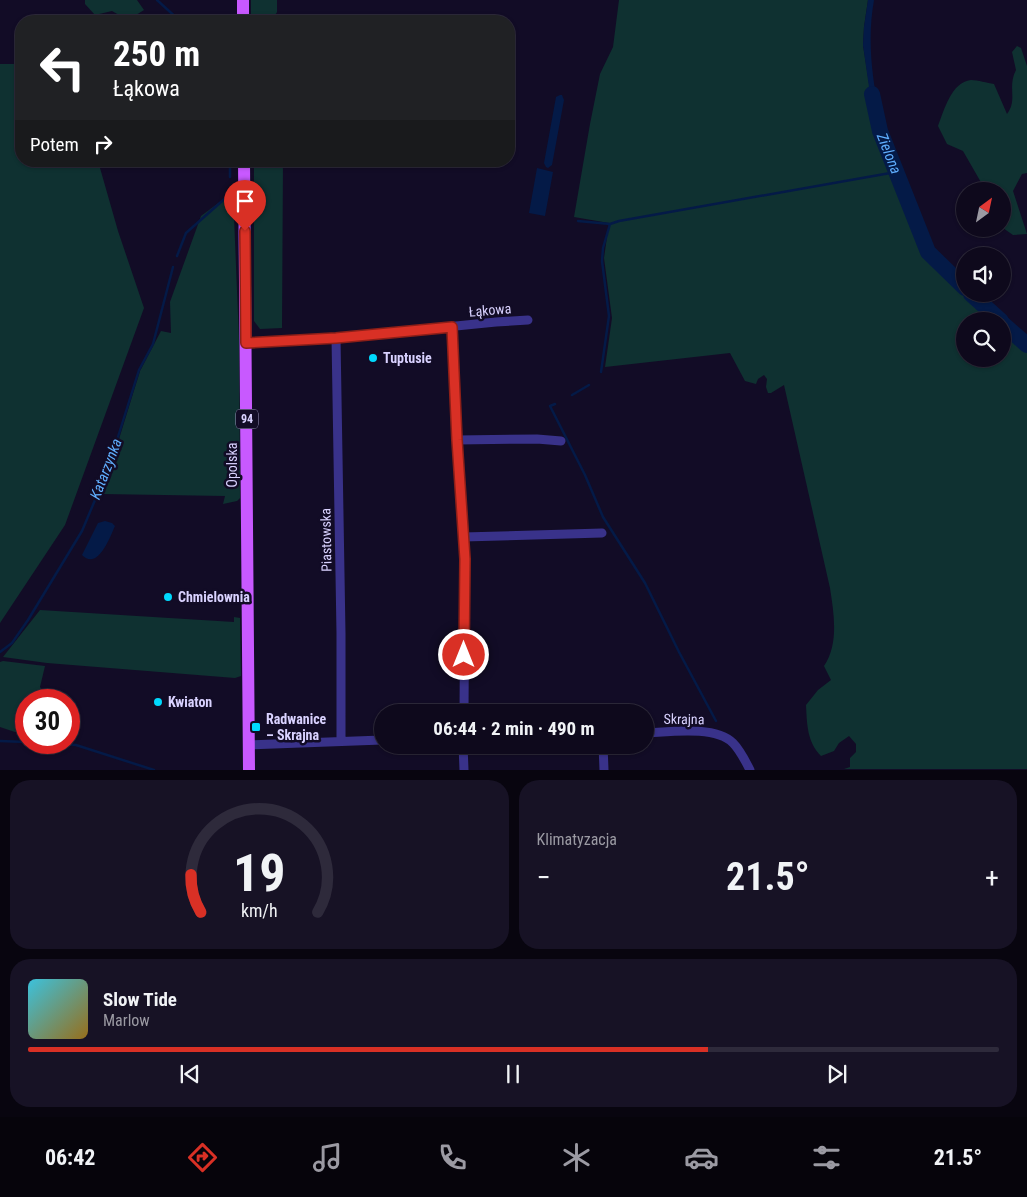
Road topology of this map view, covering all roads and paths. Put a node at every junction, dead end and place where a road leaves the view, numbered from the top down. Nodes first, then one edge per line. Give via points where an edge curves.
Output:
1 (243, 0) edge
2 (243, 15) edge
3 (244, 167) edge
4 (528, 320) dead end
5 (452, 327) junction
6 (336, 338) junction
7 (246, 343) junction
8 (457, 440) junction
9 (561, 441) dead end
10 (602, 533) dead end
11 (464, 537) junction
12 (464, 704) edge
13 (654, 733) edge
14 (374, 740) edge
15 (341, 741) junction
16 (250, 745) junction
17 (463, 754) edge
18 (603, 754) edge
19 (250, 770) edge
20 (464, 770) edge
21 (604, 770) edge
22 (750, 770) edge

1 - 2 main road
3 - 7 main road, Opolska / 94
4 - 5 street, Łąkowa
5 - 6 street, Łąkowa
5 - 8 street
6 - 7 street, Łąkowa
6 - 15 street, Piastowska
7 - 16 main road, Opolska / 94
8 - 9 street
8 - 11 street
10 - 11 street
11 - 12 street
13 - 22 street, Skrajna via 700,732 722,736 732,742
14 - 15 street
15 - 16 street
16 - 19 main road, Opolska / 94
17 - 20 street
18 - 21 street

